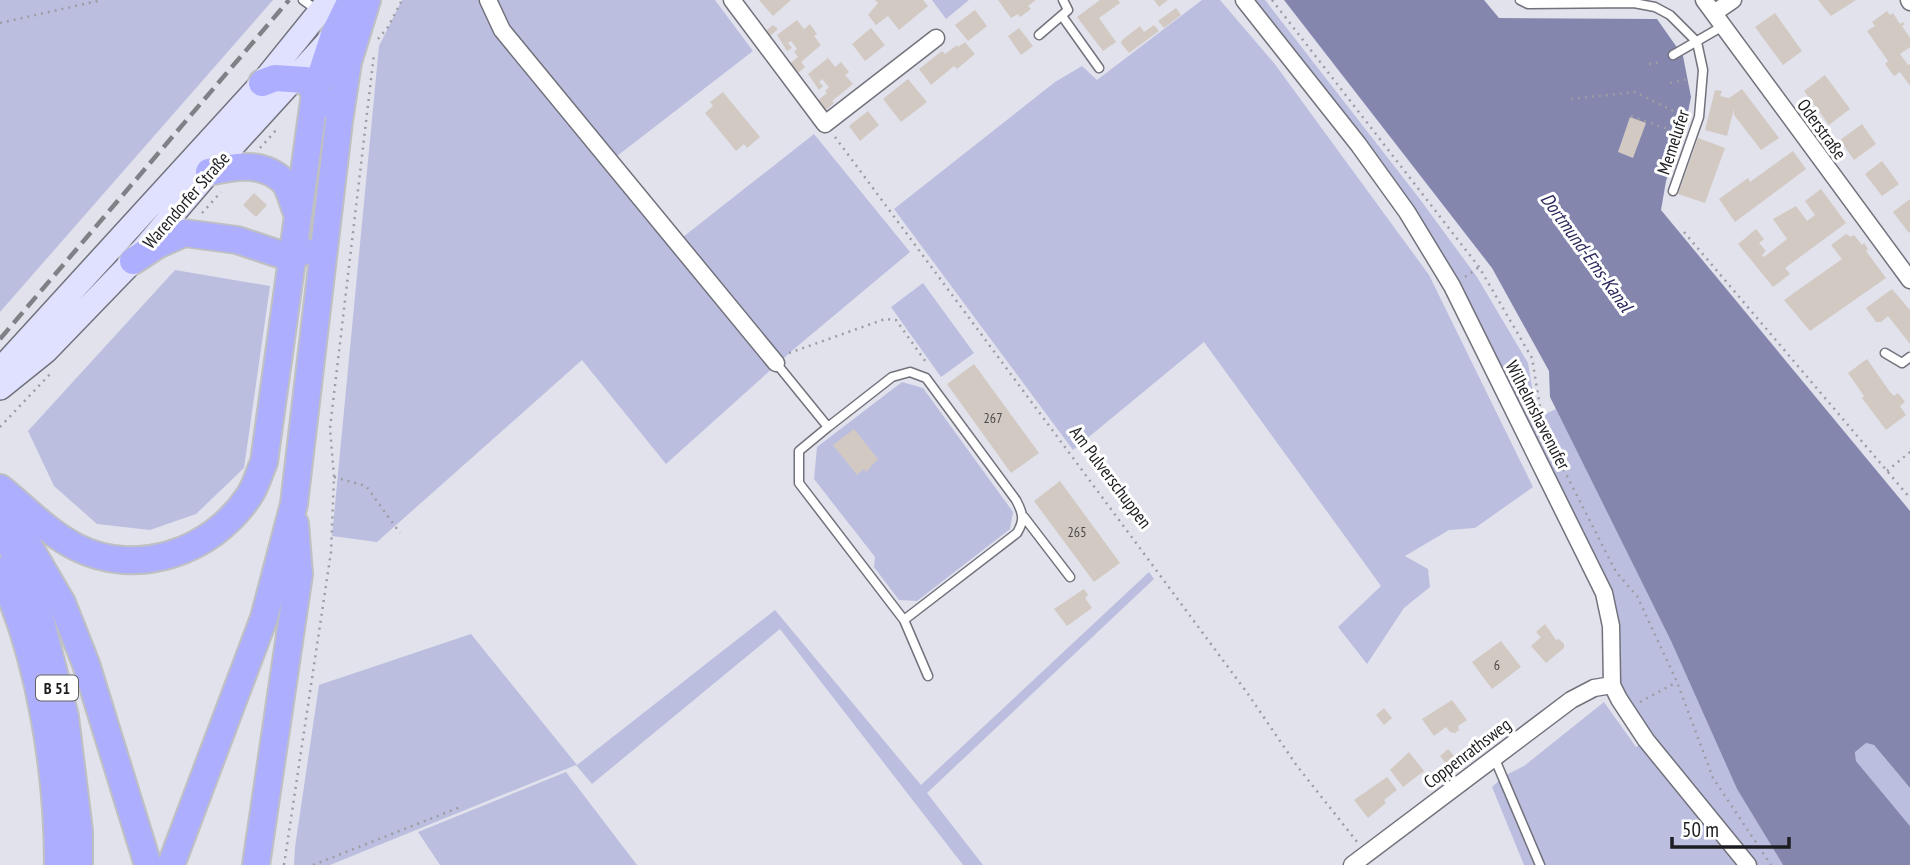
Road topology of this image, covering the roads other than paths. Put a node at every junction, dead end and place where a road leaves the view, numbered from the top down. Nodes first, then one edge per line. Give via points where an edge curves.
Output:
1 (351, 0) edge
2 (360, 0) edge
3 (367, 0) edge
4 (488, 0) edge
5 (732, 0) edge
6 (1063, 0) edge
7 (1244, 0) edge
8 (1520, 0) edge
9 (1733, 0) edge
10 (317, 4) edge
11 (1713, 13) edge
12 (1062, 16) junction
13 (334, 35) junction
14 (1039, 35) dead end
15 (936, 38) dead end
16 (1697, 42) junction
17 (1673, 55) dead end
18 (1099, 68) dead end
19 (262, 83) junction
20 (305, 85) junction
21 (339, 121) junction
22 (209, 172) junction
23 (1673, 191) dead end
24 (297, 213) junction
25 (326, 237) junction
26 (291, 258) junction
27 (133, 261) junction
28 (1910, 280) edge
29 (1885, 352) dead end
30 (1910, 357) edge
31 (772, 358) joint
32 (0, 374) edge
33 (0, 388) edge
34 (828, 427) junction
35 (0, 488) edge
36 (0, 497) edge
37 (294, 504) junction
38 (1024, 517) junction
39 (0, 519) edge
40 (0, 572) edge
41 (1070, 577) dead end
42 (904, 620) junction
43 (928, 676) dead end
44 (1612, 685) junction
45 (1494, 757) junction
46 (58, 865) edge
47 (79, 865) edge
48 (148, 865) edge
49 (171, 865) edge
50 (256, 865) edge
51 (1352, 865) edge
52 (1540, 865) edge
53 (1748, 865) edge

1 - 13 highway
2 - 13 main road
3 - 21 highway via 348,62
4 - 31 street via 502,30
5 - 15 street via 825,124
6 - 12 lane via 1068,10
7 - 44 street, Wilhelmshavenufer via 1407,212 1452,286 1604,593 1611,626
8 - 16 lane via 1528,4 1655,6
9 - 11 street
10 - 19 main road, Warendorfer Straße
11 - 16 lane
11 - 28 street, Oderstraße
12 - 14 lane
12 - 18 lane
13 - 20 highway
16 - 17 lane
16 - 23 lane, Memelufer via 1703,70 1698,122
19 - 20 highway via 275,78
19 - 32 main road, Warendorfer Straße
20 - 21 highway
20 - 22 main road, Warendorfer Straße
20 - 24 highway
21 - 25 highway
22 - 24 highway via 240,166 271,172 285,183
22 - 27 main road, Warendorfer Straße
24 - 26 highway
25 - 26 highway
25 - 37 highway
26 - 27 highway via 237,240 184,233
26 - 35 highway via 264,462 250,494 215,533 170,556 137,561 106,558 60,538
27 - 33 main road, Warendorfer Straße via 46,351
29 - 30 lane via 1902,363
31 - 34 lane
34 - 38 lane via 892,377 910,372 926,379
34 - 42 lane via 799,451 799,483
36 - 48 highway via 62,603 86,664
37 - 49 highway via 264,618
37 - 50 highway via 299,575
38 - 41 lane
38 - 42 lane via 1017,533
39 - 47 highway, B 51 via 39,614 65,717
40 - 46 highway, B 51 via 33,665 46,728
42 - 43 lane
44 - 45 street, Coppenrathsweg via 1571,700
44 - 53 street, Wilhelmshavenufer via 1646,740
45 - 51 street, Coppenrathsweg
45 - 52 lane

